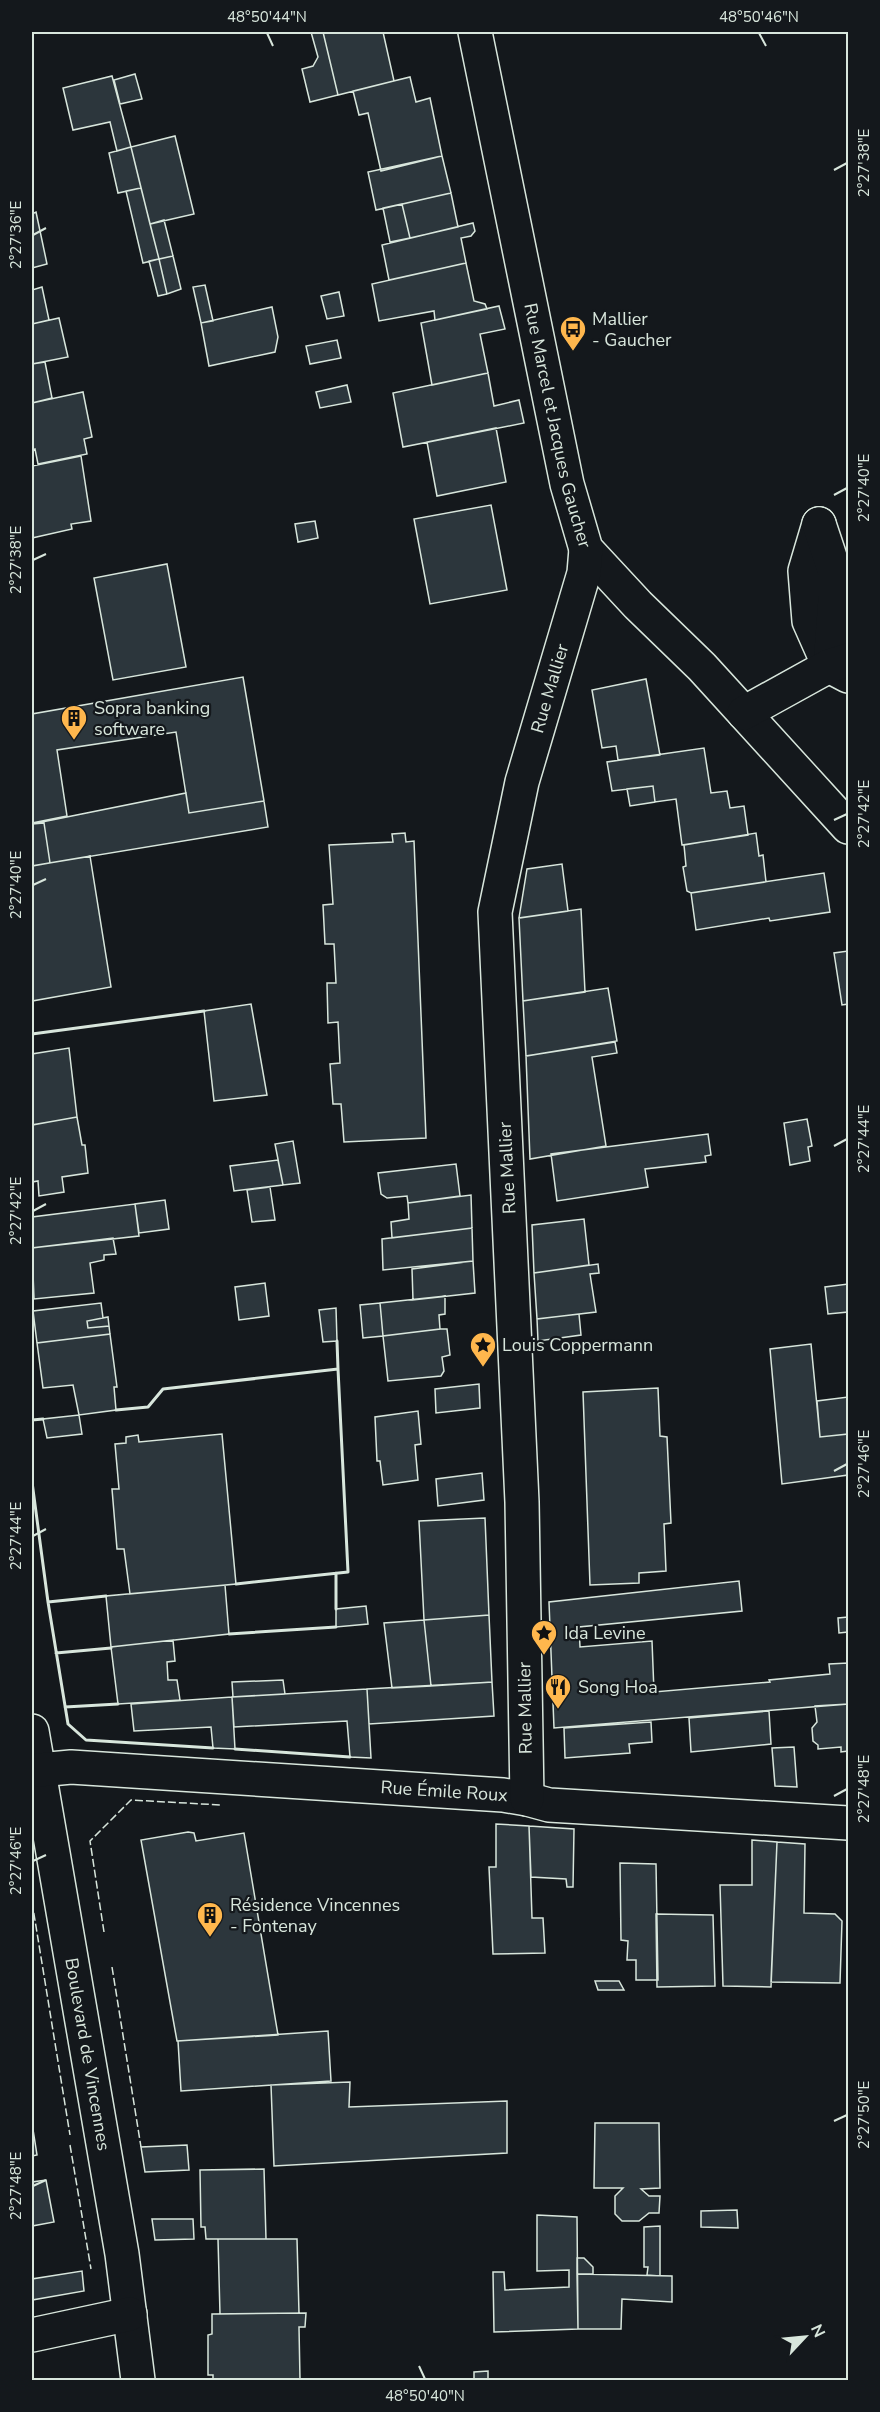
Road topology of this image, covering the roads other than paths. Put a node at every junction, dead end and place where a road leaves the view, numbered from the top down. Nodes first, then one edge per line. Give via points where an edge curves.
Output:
1 (475, 32) edge
2 (586, 549) junction
3 (842, 668) edge
4 (744, 713) junction
5 (849, 827) edge
6 (32, 1731) edge
7 (39, 1770) junction
8 (527, 1798) junction
9 (849, 1823) edge
10 (130, 2314) junction
11 (32, 2335) edge
12 (138, 2380) edge

1 - 2 street, Rue Marcel et Jacques Gaucher via 567,484
2 - 4 street, Rue Marcel et Jacques Gaucher
2 - 8 street, Rue Mallier via 584,573 522,782 495,912 522,1502
3 - 4 street
4 - 5 street, Rue Marcel et Jacques Gaucher
6 - 7 street, Boulevard de Vincennes
7 - 8 street, Rue Émile Roux via 71,1767
7 - 10 street, Boulevard de Vincennes
8 - 9 street, Rue Émile Roux via 549,1805
10 - 11 street
10 - 12 street, Boulevard de Vincennes

